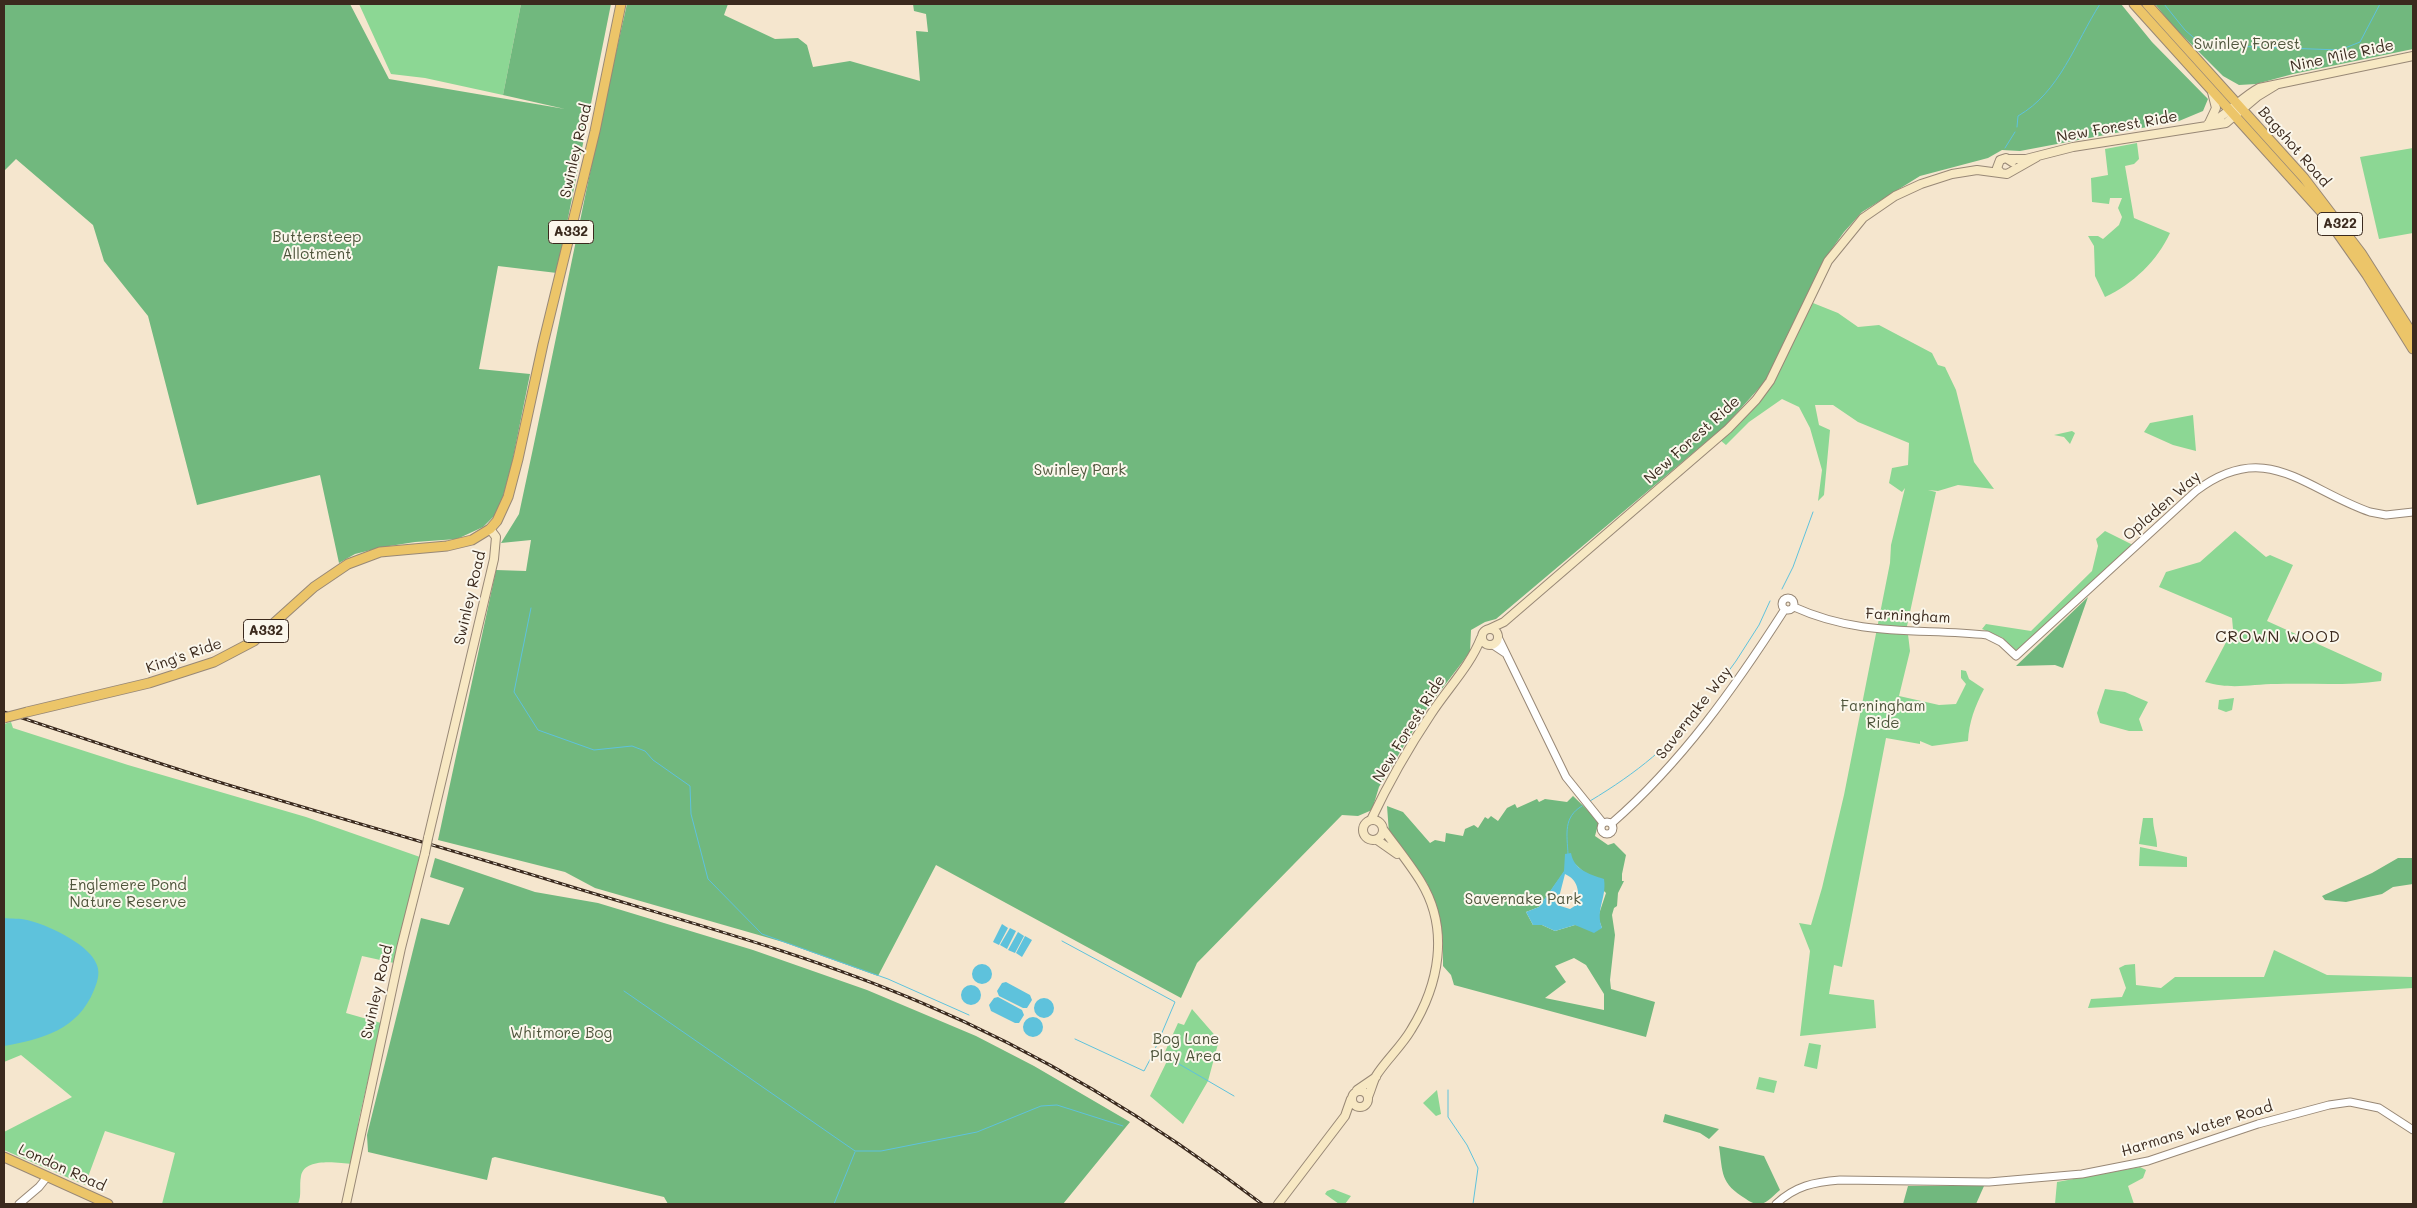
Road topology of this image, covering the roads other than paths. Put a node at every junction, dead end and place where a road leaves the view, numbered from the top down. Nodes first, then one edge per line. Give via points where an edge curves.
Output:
1 (621, 4) edge
2 (2134, 4) edge
3 (2148, 4) edge
4 (2413, 56) edge
5 (2212, 92) junction
6 (2236, 110) junction
7 (2205, 125) junction
8 (2036, 157) junction
9 (2009, 159) junction
10 (1997, 163) junction
11 (2012, 169) junction
12 (1977, 170) junction
13 (2000, 172) junction
14 (2401, 321) junction
15 (2413, 335) edge
16 (2413, 349) edge
17 (2413, 512) edge
18 (490, 529) junction
19 (1794, 607) junction
20 (1785, 609) junction
21 (1504, 622) junction
22 (1489, 629) junction
23 (1498, 636) junction
24 (1482, 638) junction
25 (1492, 645) junction
26 (1475, 653) junction
27 (1505, 653) junction
28 (2016, 656) joint
29 (4, 718) edge
30 (1383, 795) junction
31 (1371, 820) junction
32 (1603, 823) junction
33 (1612, 823) junction
34 (1382, 826) junction
35 (1377, 840) junction
36 (1405, 859) junction
37 (1376, 1077) junction
38 (1357, 1090) junction
39 (1368, 1097) junction
40 (1351, 1099) junction
41 (1360, 1107) junction
42 (1345, 1116) junction
43 (2413, 1130) edge
44 (4, 1157) edge
45 (47, 1177) junction
46 (1280, 1201) edge
47 (19, 1204) edge
48 (108, 1204) edge
49 (346, 1204) edge
50 (1776, 1204) edge

1 - 18 main road, Swinley Road / A332 via 595,131 512,480 503,510
2 - 5 main road, Bagshot Road / A322
3 - 6 main road, Bagshot Road / A322
4 - 6 main road, Nine Mile Ride via 2259,88
5 - 6 main road, Bagshot Road / A322
5 - 7 main road via 2216,108
6 - 7 main road, New Forest Ride via 2226,123
6 - 14 main road, Bagshot Road / A322 via 2354,255
6 - 14 main road, Bagshot Road / A322 via 2304,178 2334,216
7 - 8 main road, New Forest Ride via 2074,147
8 - 9 main road, New Forest Ride
8 - 11 main road, New Forest Ride
9 - 10 main road via 2002,158
9 - 11 main road
10 - 12 main road, New Forest Ride
10 - 13 main road
11 - 13 main road via 2007,174
12 - 13 main road, New Forest Ride
12 - 21 main road, New Forest Ride via 1921,184 1895,196 1863,218 1828,261 1770,382 1756,400 1723,433
14 - 15 main road, A322
14 - 16 main road, A322
17 - 28 street, Opladen Way via 2386,515 2370,512 2277,470 2252,466 2234,469 2196,491
18 - 29 main road, King's Ride / A332, bridge via 458,544 380,552 348,564 314,587 254,641 214,662 149,683
18 - 49 main road, Swinley Road, bridge via 496,537 494,559 401,948
19 - 20 street
19 - 20 street via 1793,600 1786,598 1782,604
19 - 28 street, Farningham via 1868,629 1986,635 2001,642
20 - 33 street, Savernake Way via 1693,741 1672,766
21 - 22 main road, New Forest Ride
21 - 23 main road, New Forest Ride
22 - 23 main road
22 - 24 main road, New Forest Ride via 1483,632
23 - 25 main road, New Forest Ride
23 - 27 street
24 - 25 main road via 1484,643
24 - 26 main road, New Forest Ride
25 - 26 main road, New Forest Ride
25 - 27 street
26 - 30 main road, New Forest Ride via 1431,714
27 - 32 street via 1566,777
30 - 31 main road, New Forest Ride
30 - 34 main road, New Forest Ride
31 - 34 main road
31 - 35 main road, New Forest Ride via 1364,826 1364,833 1368,839
32 - 33 street
32 - 33 street via 1601,830 1607,834 1613,831
34 - 35 main road, New Forest Ride via 1382,836
34 - 36 main road, New Forest Ride
35 - 36 main road, New Forest Ride
36 - 37 main road, New Forest Ride via 1421,882 1436,923 1438,967 1423,1011
37 - 38 main road, New Forest Ride
37 - 39 main road, New Forest Ride
38 - 39 main road via 1365,1092
38 - 40 main road, New Forest Ride
39 - 41 main road, New Forest Ride
40 - 41 main road
40 - 42 main road, New Forest Ride
41 - 42 main road, New Forest Ride
42 - 46 main road, New Forest Ride
43 - 50 street, Harmans Water Road via 2379,1108 2350,1102 2258,1124 2148,1161 2099,1171 1989,1182 1840,1180 1796,1189
44 - 45 main road, London Road
45 - 47 street
45 - 48 main road, London Road

